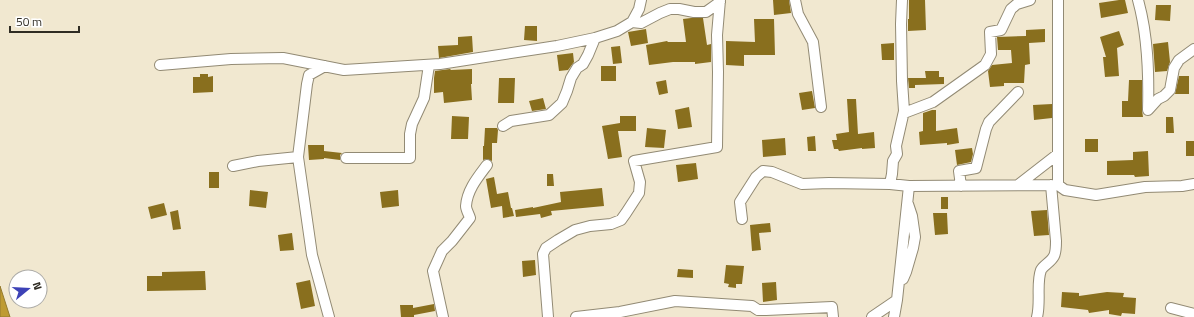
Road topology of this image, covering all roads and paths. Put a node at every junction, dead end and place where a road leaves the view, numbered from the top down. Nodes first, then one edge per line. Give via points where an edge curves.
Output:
1 (641, 0) edge
2 (795, 0) edge
3 (902, 0) edge
4 (1030, 0) edge
5 (1058, 0) edge
6 (1138, 0) edge
7 (720, 1) edge
8 (632, 22) junction
9 (595, 38) junction
10 (1194, 49) edge
11 (160, 65) dead end
12 (429, 65) junction
13 (325, 66) junction
14 (1018, 92) dead end
15 (821, 107) dead end
16 (904, 113) junction
17 (503, 126) dead end
18 (1058, 154) junction
19 (298, 157) junction
20 (346, 158) dead end
21 (487, 165) dead end
22 (233, 166) dead end
23 (890, 184) junction
24 (1194, 184) edge
25 (1018, 185) junction
26 (1054, 185) junction
27 (908, 186) junction
28 (960, 186) junction
29 (742, 218) dead end
30 (897, 300) junction
31 (1171, 308) dead end
32 (1194, 314) edge
33 (329, 317) edge
34 (443, 317) edge
35 (548, 317) edge
36 (576, 317) edge
37 (833, 317) edge
38 (872, 317) edge
39 (894, 317) edge
40 (1037, 317) edge

1 - 8 street
2 - 15 street via 798,14 814,42
3 - 16 street
4 - 16 street via 1011,9 1001,30 990,32 990,54 985,65 933,102
5 - 18 street
6 - 10 street via 1146,38 1148,110 1170,90 1174,68 1179,60
7 - 8 street via 706,12 670,9 641,23
7 - 35 street via 717,35 717,147 634,161 640,182 639,193 621,220 575,230 546,248 543,254
8 - 9 street via 617,31
9 - 12 street
9 - 17 street via 588,56 571,78 562,103 549,115 511,121
11 - 13 street via 283,58
12 - 13 street via 344,70
12 - 20 street via 424,98 412,124 410,158
13 - 19 street via 309,75
14 - 28 street via 989,122 976,168 959,170
16 - 23 street
18 - 25 street
18 - 26 street
19 - 22 street
19 - 33 street via 312,255
21 - 34 street via 475,181 468,198 466,207 470,218 442,251 433,271
23 - 27 street
23 - 29 street via 802,184 763,171 756,176 740,202
24 - 26 street via 1145,187 1096,195 1065,190
25 - 26 street
25 - 28 street
26 - 40 street via 1056,250 1040,276
27 - 28 street
27 - 30 street
30 - 38 street
30 - 39 street
31 - 32 street
36 - 37 street via 620,312 675,301 752,306 758,310 832,307

